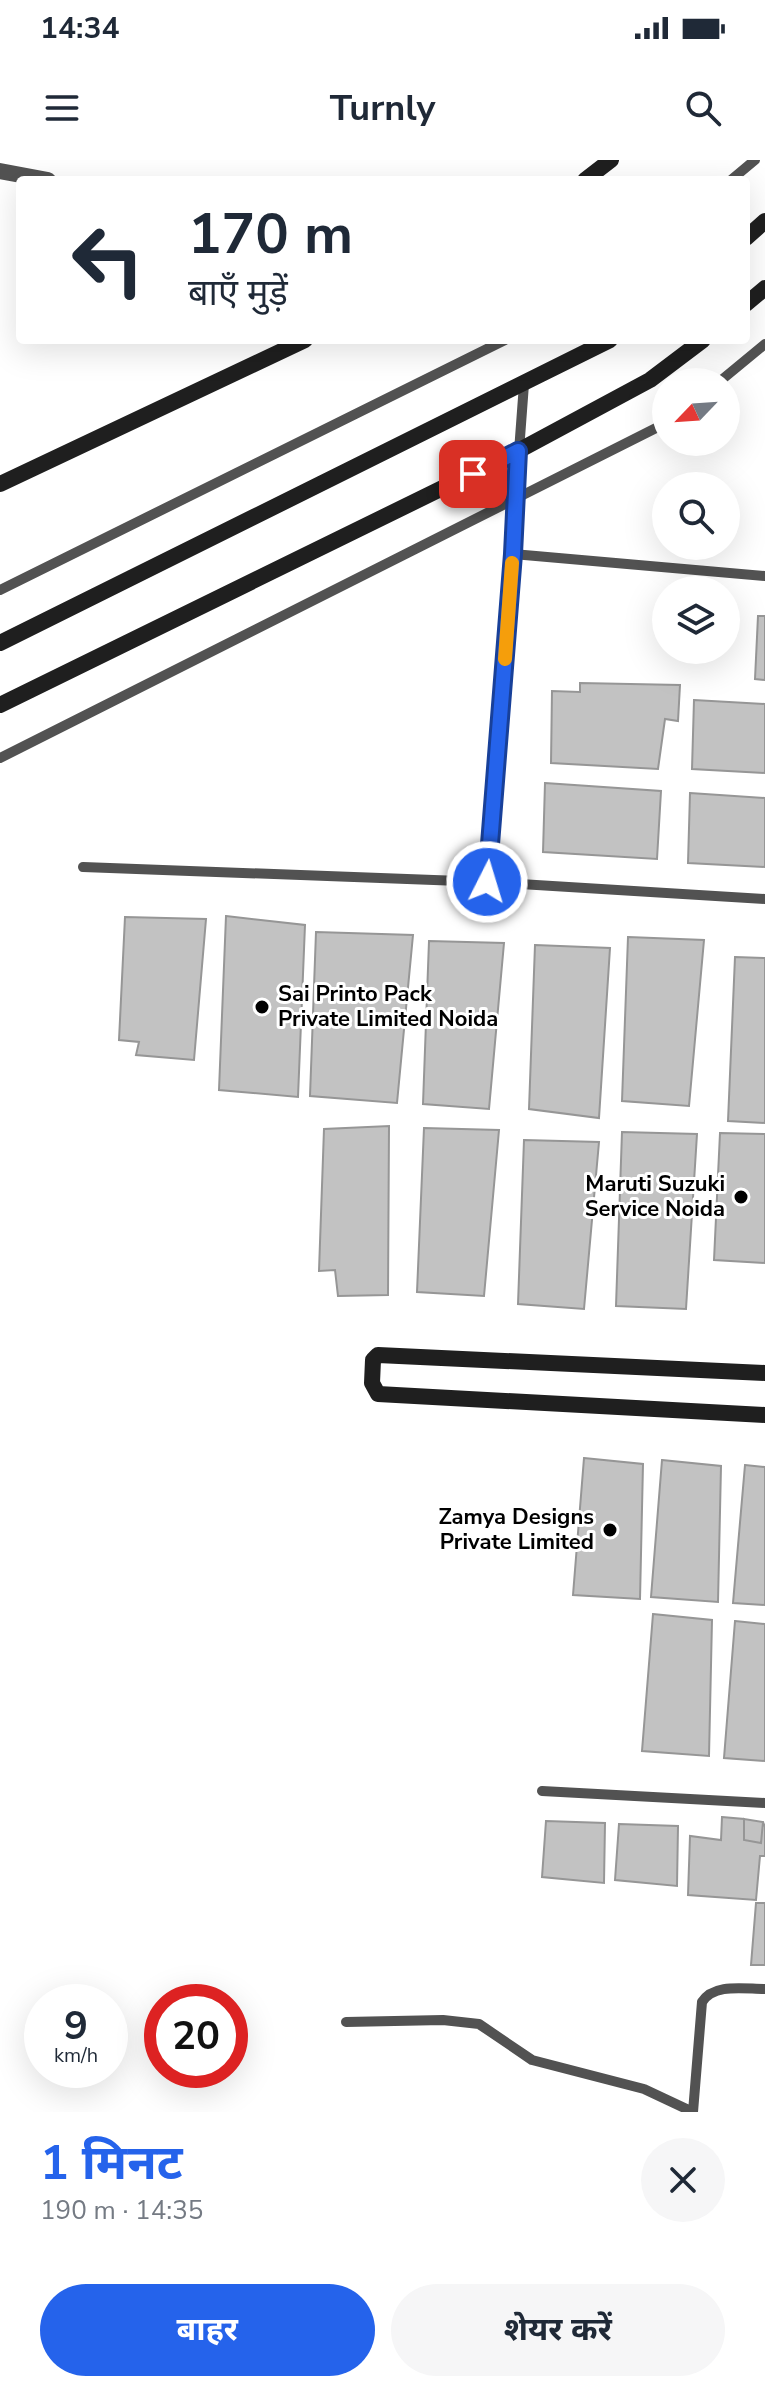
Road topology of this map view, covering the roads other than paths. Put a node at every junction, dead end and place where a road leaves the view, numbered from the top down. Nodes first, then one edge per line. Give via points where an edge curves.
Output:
1 (611, 160) edge
2 (755, 160) edge
3 (0, 171) edge
4 (27, 176) edge
5 (590, 176) edge
6 (736, 176) edge
7 (765, 221) edge
8 (750, 234) edge
9 (297, 344) edge
10 (497, 344) edge
11 (602, 344) edge
12 (698, 344) edge
13 (765, 344) edge
14 (736, 368) edge
15 (524, 384) junction
16 (652, 430) edge
17 (518, 451) junction
18 (0, 484) edge
19 (515, 500) junction
20 (513, 554) junction
21 (765, 576) edge
22 (0, 590) edge
23 (0, 643) edge
24 (0, 705) edge
25 (0, 758) edge
26 (83, 867) dead end
27 (487, 882) junction
28 (765, 899) edge
29 (765, 1373) edge
30 (765, 1415) edge
31 (542, 1791) dead end
32 (765, 1803) edge
33 (765, 1989) edge
34 (346, 2022) dead end

1 - 5 street
2 - 6 lane
3 - 4 street
7 - 8 street
9 - 18 street
10 - 22 lane
11 - 15 street
12 - 17 street via 650,380
13 - 14 lane
15 - 17 lane
15 - 23 street
16 - 19 lane
17 - 19 lane
17 - 24 street
19 - 20 lane
19 - 25 lane
20 - 21 lane
20 - 27 lane
26 - 27 lane
27 - 28 lane
29 - 30 street via 378,1355 372,1383 378,1394
31 - 32 lane
33 - 34 lane via 707,1993 693,2112 644,2089 532,2060 479,2024

